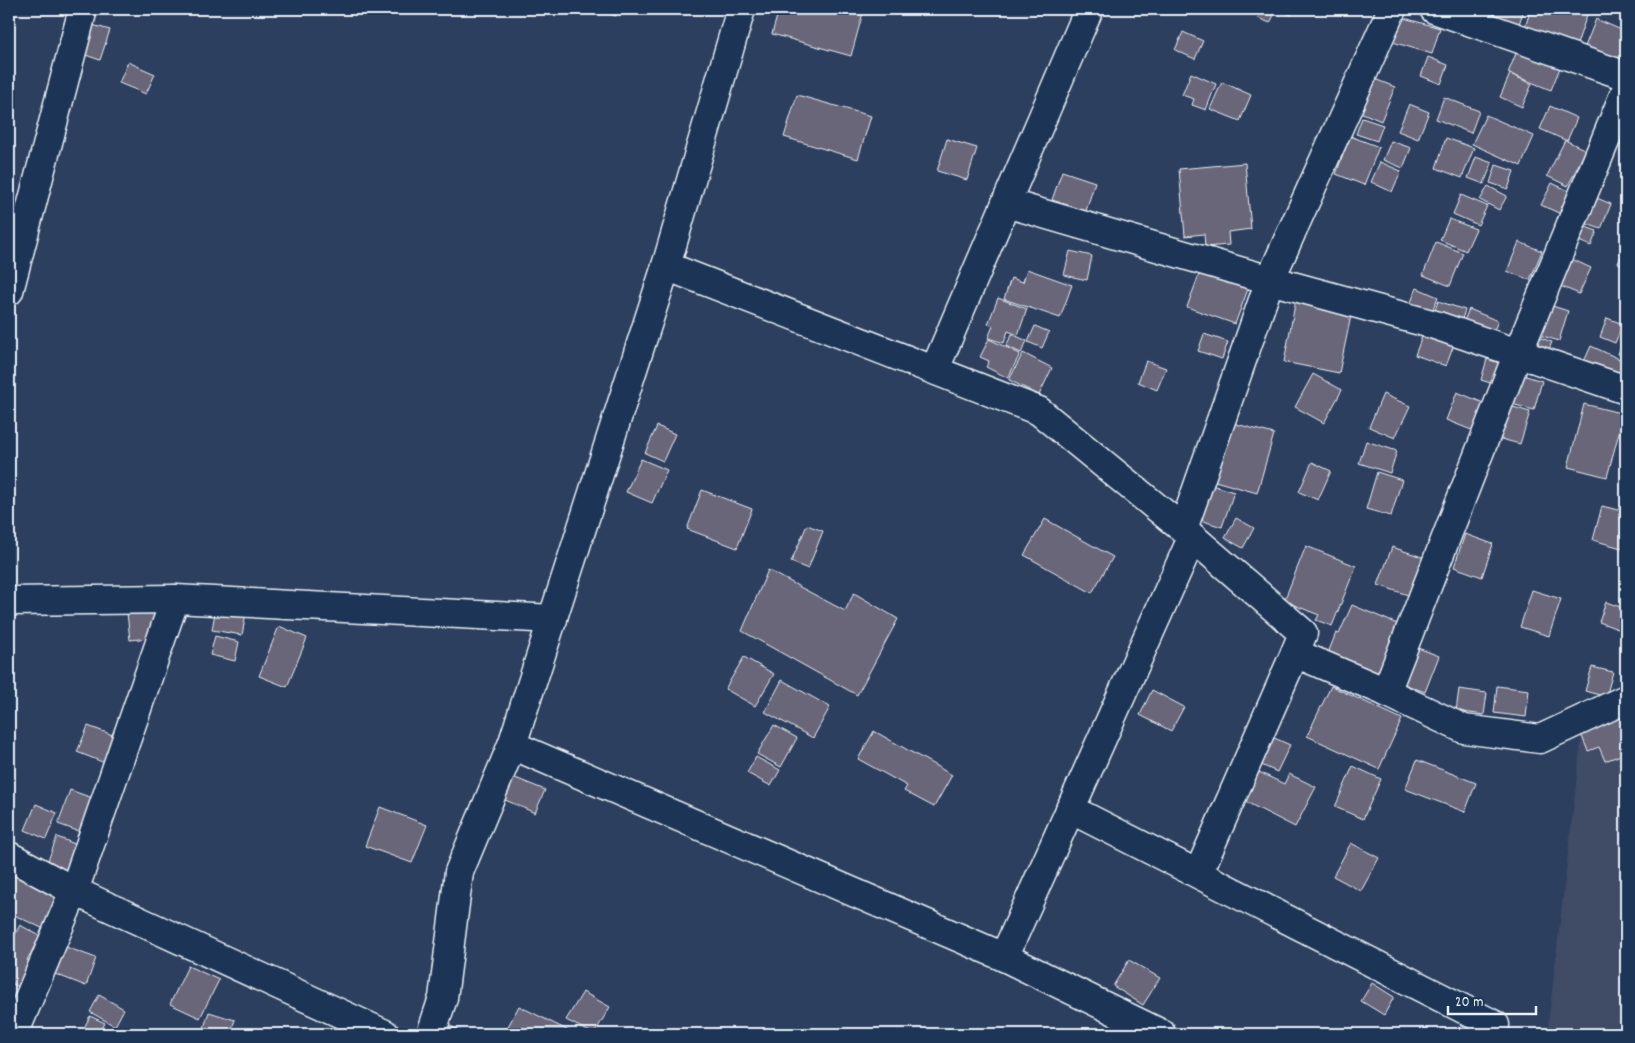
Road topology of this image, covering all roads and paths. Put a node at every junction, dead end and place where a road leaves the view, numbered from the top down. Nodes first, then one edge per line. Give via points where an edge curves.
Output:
1 (83, 9) edge
2 (741, 9) edge
3 (1089, 9) edge
4 (1392, 9) edge
5 (1434, 9) edge
6 (1626, 76) edge
7 (1626, 90) edge
8 (1006, 203) junction
9 (666, 266) junction
10 (1270, 280) junction
11 (9, 291) edge
12 (1518, 353) junction
13 (935, 369) junction
14 (1626, 390) edge
15 (1188, 533) junction
16 (9, 600) edge
17 (175, 600) junction
18 (553, 619) junction
19 (1295, 653) junction
20 (1386, 692) junction
21 (1626, 698) edge
22 (512, 745) junction
23 (1070, 809) junction
24 (9, 856) edge
25 (1199, 872) junction
26 (74, 891) junction
27 (1004, 957) junction
28 (1495, 1025) dead end
29 (14, 1034) edge
30 (385, 1034) edge
31 (431, 1034) edge
32 (1162, 1034) edge

1 - 11 street
2 - 9 street
3 - 8 street
4 - 10 street
5 - 6 street
7 - 12 street
8 - 10 street
8 - 13 street
9 - 13 street
9 - 18 street
10 - 12 street via 1435,325
10 - 15 street
12 - 14 street
12 - 20 street
13 - 15 street via 1039,411
15 - 19 street via 1303,633
15 - 23 street
16 - 17 street
17 - 18 street
17 - 26 street
18 - 22 street
19 - 20 street
19 - 25 street
20 - 21 street via 1464,729 1540,739
22 - 27 street
22 - 31 street via 459,872 443,998
23 - 25 street
23 - 27 street
24 - 26 street
25 - 28 street
26 - 29 street
26 - 30 street
27 - 32 street

